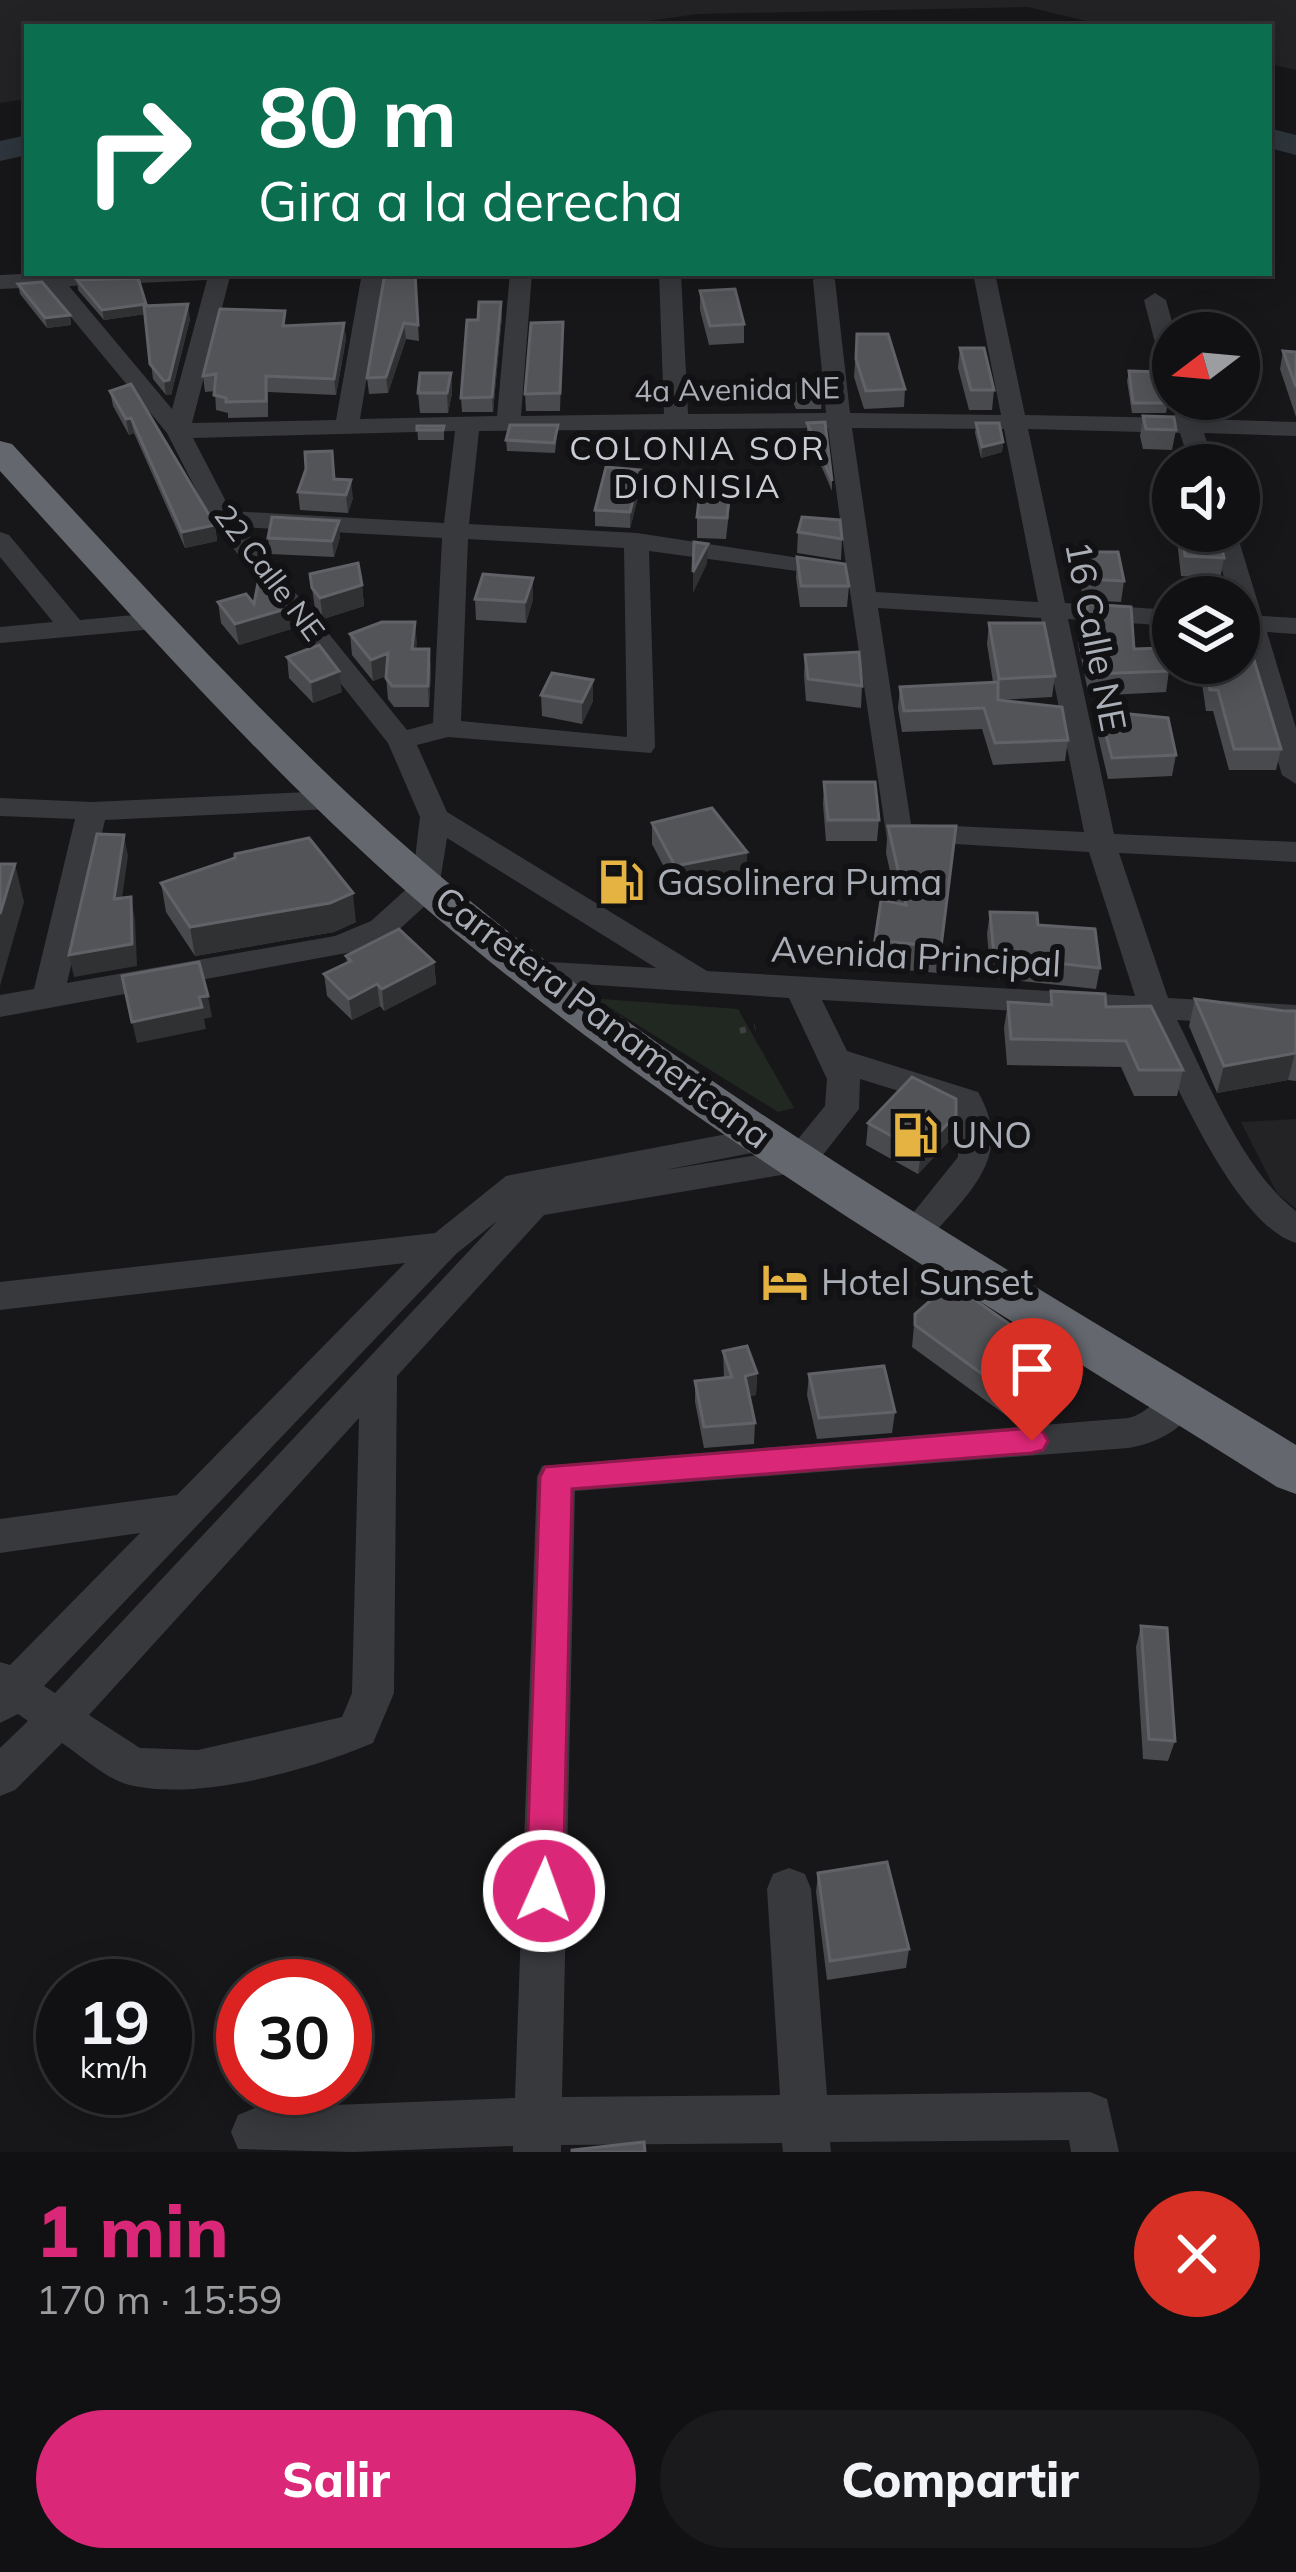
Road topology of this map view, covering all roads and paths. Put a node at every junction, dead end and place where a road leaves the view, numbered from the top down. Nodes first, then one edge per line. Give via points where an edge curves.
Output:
1 (114, 276) edge
2 (219, 276) edge
3 (372, 276) edge
4 (520, 276) edge
5 (670, 276) edge
6 (985, 276) edge
7 (51, 278) junction
8 (824, 280) dead end
9 (0, 282) edge
10 (1156, 300) dead end
11 (1159, 312) edge
12 (1014, 418) junction
13 (836, 419) junction
14 (1188, 420) edge
15 (676, 421) junction
16 (467, 424) junction
17 (508, 424) junction
18 (1189, 425) junction
19 (346, 426) junction
20 (1296, 429) edge
21 (178, 431) junction
22 (1195, 444) edge
23 (0, 452) edge
24 (222, 518) junction
25 (456, 530) junction
26 (0, 540) edge
27 (637, 542) junction
28 (864, 587) junction
29 (1055, 612) junction
30 (1152, 617) edge
31 (155, 621) junction
32 (1260, 623) edge
33 (1296, 626) edge
34 (73, 629) junction
35 (0, 635) edge
36 (1260, 667) edge
37 (447, 728) junction
38 (400, 741) junction
39 (1296, 775) edge
40 (331, 800) junction
41 (0, 807) edge
42 (92, 811) junction
43 (435, 817) junction
44 (1101, 843) junction
45 (1296, 852) edge
46 (427, 887) junction
47 (532, 972) junction
48 (700, 982) junction
49 (801, 991) junction
50 (48, 996) junction
51 (0, 1006) edge
52 (1156, 1008) junction
53 (1296, 1016) edge
54 (754, 1027) dead end
55 (740, 1030) dead end
56 (835, 1059) junction
57 (782, 1150) junction
58 (1296, 1230) edge
59 (915, 1233) junction
60 (444, 1245) junction
61 (0, 1296) edge
62 (379, 1371) junction
63 (1180, 1400) junction
64 (1294, 1468) edge
65 (187, 1510) junction
66 (0, 1536) edge
67 (5, 1691) edge
68 (60, 1718) junction
69 (0, 1776) edge
70 (789, 1888) dead end
71 (255, 2132) dead end
72 (537, 2136) edge
73 (806, 2137) edge
74 (1095, 2152) edge

1 - 7 street
2 - 21 street
3 - 19 street
4 - 17 street
5 - 15 street
6 - 12 street, 16 Calle NE
7 - 9 street
7 - 21 street, 22 Calle NE
8 - 13 street
10 - 11 street
12 - 13 street, 4a Avenida NE
12 - 18 street, 4a Avenida NE
12 - 29 street, 16 Calle NE
13 - 15 street, 4a Avenida NE
13 - 28 street
14 - 18 street
15 - 17 street, 4a Avenida NE
16 - 17 street, 4a Avenida NE
16 - 19 street, 4a Avenida NE
16 - 25 street
18 - 20 street, 4a Avenida NE
18 - 22 street
19 - 21 street, 4a Avenida NE
21 - 24 street, 22 Calle NE
23 - 31 highway, Carretera Panamericana
24 - 25 street
24 - 38 street, 22 Calle NE
25 - 27 street
25 - 37 street
26 - 34 street
27 - 28 street
27 - 37 street via 631,602 641,747
28 - 29 street
28 - 44 street via 897,833
29 - 30 street
29 - 44 street, 16 Calle NE
31 - 34 street
31 - 40 highway, Carretera Panamericana
32 - 33 street
34 - 35 street
36 - 39 street
37 - 38 street
38 - 43 street, 22 Calle NE
40 - 42 street
40 - 46 highway, Carretera Panamericana
41 - 42 street
42 - 50 street
43 - 46 street
43 - 48 street
44 - 45 street
44 - 52 street, 16 Calle NE
46 - 47 highway, Carretera Panamericana
46 - 50 street via 382,928 341,945
47 - 48 street, Avenida Principal
47 - 57 highway, Carretera Panamericana
48 - 49 street, Avenida Principal
49 - 52 street, Avenida Principal
49 - 56 street
50 - 51 street
52 - 53 street, Avenida Principal
52 - 58 street, 16 Calle NE via 1212,1122 1266,1207
54 - 55 path
56 - 57 street via 844,1079 842,1109
56 - 59 street via 966,1100 974,1114 975,1160
57 - 59 highway, Carretera Panamericana
57 - 60 street via 518,1185
57 - 62 street via 534,1204
59 - 63 highway, Carretera Panamericana
60 - 61 street
60 - 65 street
62 - 68 street
62 - 68 street via 373,1693 358,1730 198,1769 134,1767
63 - 64 highway, Carretera Panamericana
63 - 72 street via 1149,1429 1128,1433 556,1477
65 - 66 street
65 - 67 street
67 - 68 street
68 - 69 street
70 - 73 street
71 - 72 street
72 - 73 street
73 - 74 street via 1090,2116

